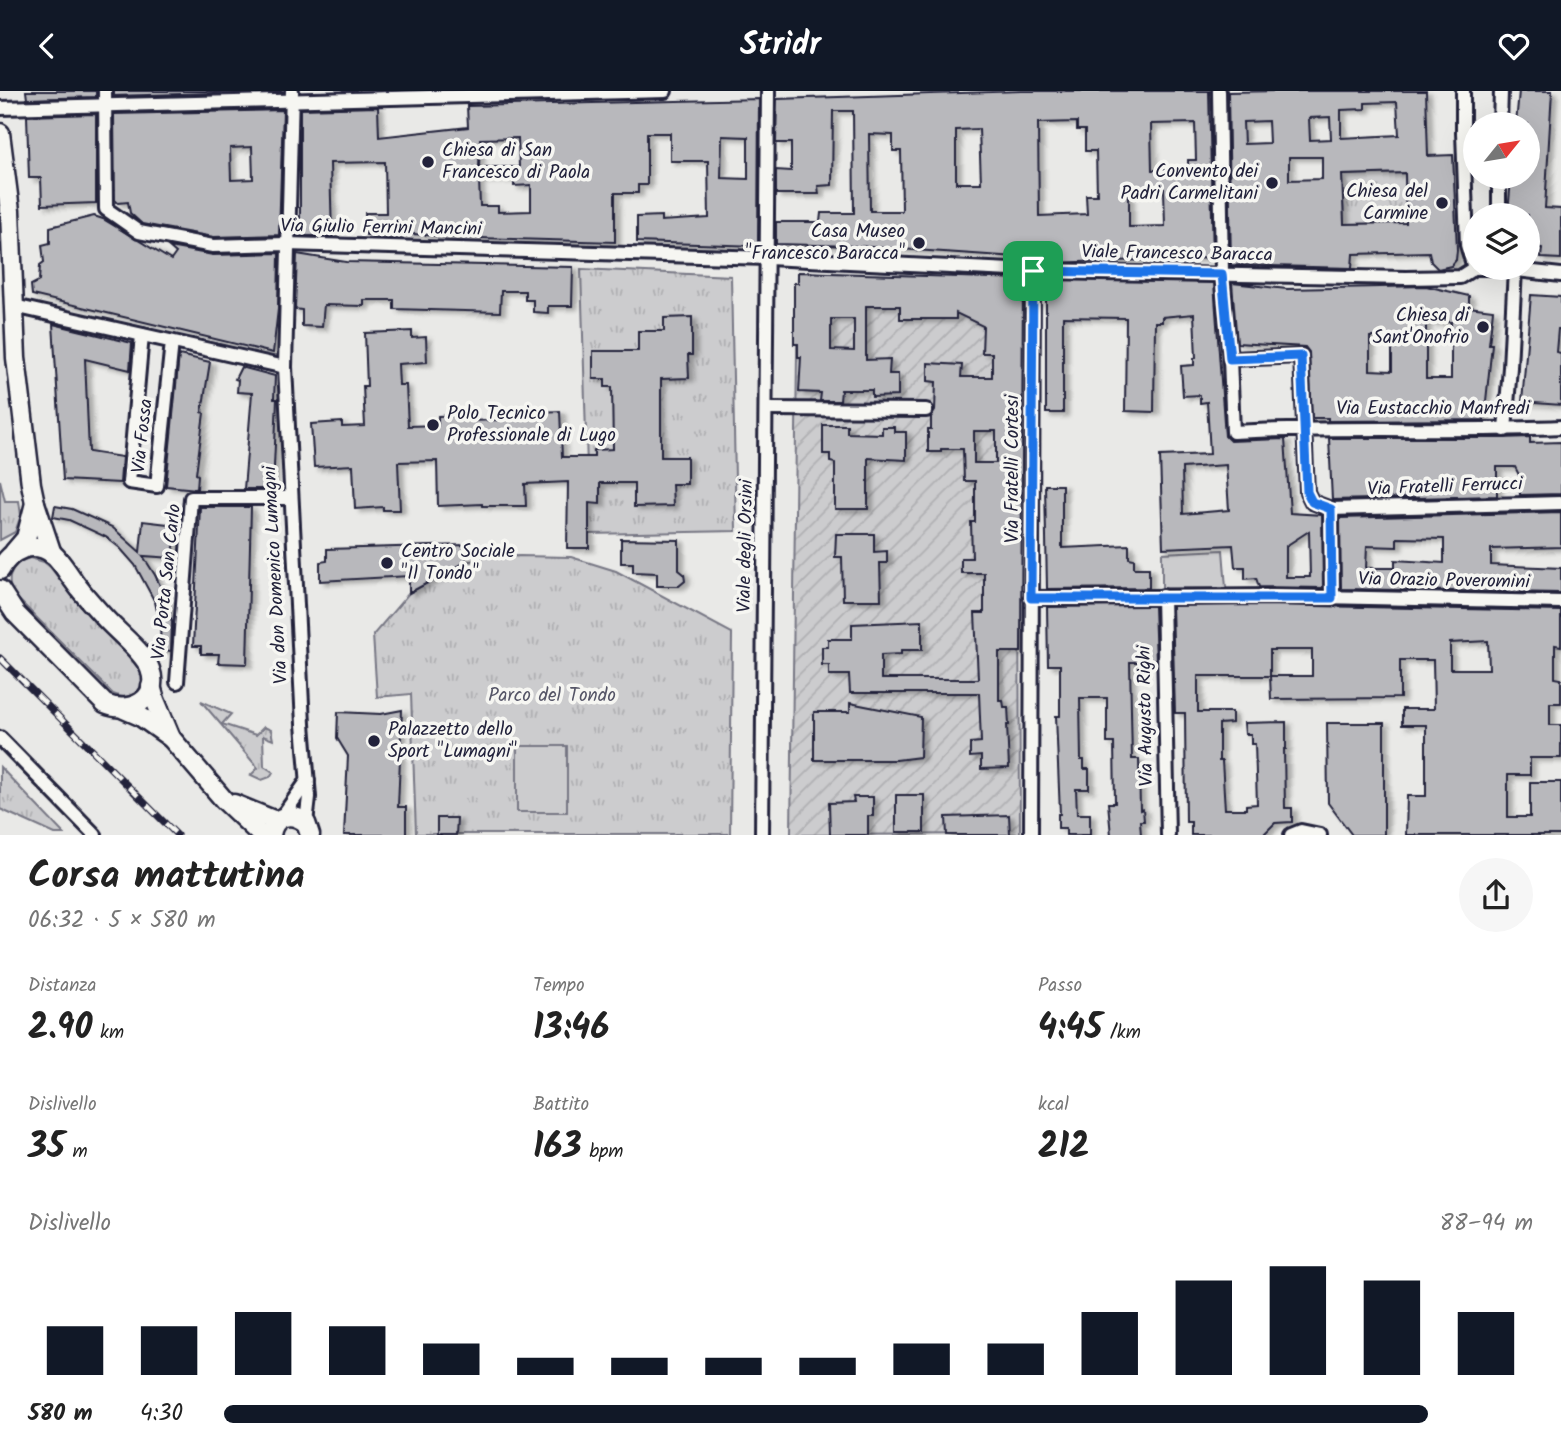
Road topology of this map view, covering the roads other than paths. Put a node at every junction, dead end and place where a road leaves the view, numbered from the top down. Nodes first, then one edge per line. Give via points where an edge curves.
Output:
1 (105, 91) edge
2 (664, 91) edge
3 (768, 91) edge
4 (1219, 91) edge
5 (1463, 91) edge
6 (1501, 91) edge
7 (573, 92) edge
8 (292, 96) edge
9 (105, 105) junction
10 (0, 108) edge
11 (1466, 112) edge
12 (1500, 112) edge
13 (0, 133) edge
14 (288, 244) junction
15 (768, 257) junction
16 (1033, 271) junction
17 (1540, 272) edge
18 (1222, 274) junction
19 (1463, 275) edge
20 (1561, 275) edge
21 (1514, 280) edge
22 (14, 306) junction
23 (142, 335) junction
24 (172, 342) junction
25 (1230, 359) junction
26 (285, 367) junction
27 (767, 409) junction
28 (926, 410) dead end
29 (1561, 427) edge
30 (1304, 429) junction
31 (1505, 429) junction
32 (290, 498) junction
33 (35, 503) junction
34 (1561, 503) edge
35 (1331, 509) junction
36 (9, 553) edge
37 (52, 554) junction
38 (0, 570) edge
39 (0, 591) edge
40 (1163, 596) junction
41 (1031, 598) junction
42 (1332, 598) junction
43 (1561, 602) edge
44 (177, 682) dead end
45 (152, 686) junction
46 (124, 709) junction
47 (0, 738) edge
48 (171, 738) junction
49 (308, 780) junction
50 (224, 800) junction
51 (276, 824) edge
52 (308, 829) edge
53 (95, 835) edge
54 (261, 835) edge
55 (762, 835) edge
56 (1031, 835) edge
57 (1168, 835) edge
58 (1291, 835) edge
59 (1320, 835) edge

1 - 9 street
2 - 7 street
3 - 15 street, Viale degli Orsini
4 - 18 street
5 - 11 street
6 - 12 street
7 - 8 street
8 - 9 street
8 - 14 street, Via don Domenico Lumagni
9 - 10 street
9 - 14 street, Via Giulio Ferrini Mancini via 106,209 139,232 213,246
13 - 22 main road via 10,211
14 - 15 street, Via Giulio Ferrini Mancini
14 - 26 street, Via don Domenico Lumagni
15 - 16 street, Viale Francesco Baracca
15 - 27 street, Viale degli Orsini
16 - 18 street, Viale Francesco Baracca
16 - 41 street, Via Fratelli Cortesi
17 - 20 street
18 - 19 street, Viale Francesco Baracca
18 - 25 street
21 - 31 street
22 - 23 street
22 - 33 main road via 16,358
23 - 24 street
23 - 24 street, Via Fossa via 129,482 157,485
24 - 26 street
25 - 30 street via 1301,356
25 - 30 street, Via Eustacchio Manfredi via 1233,432
26 - 32 street, Via don Domenico Lumagni
27 - 28 street
27 - 55 street, Viale degli Orsini
29 - 31 street, Via Eustacchio Manfredi
30 - 31 street, Via Eustacchio Manfredi
30 - 35 street via 1309,498
32 - 44 street, Via Porta San Carlo via 191,498
32 - 49 street, Via don Domenico Lumagni
33 - 36 main road via 26,538
33 - 37 main road
34 - 35 street, Via Fratelli Ferrucci
35 - 42 street
36 - 37 main road via 36,547
36 - 38 main road
37 - 45 main road via 85,597 145,659
39 - 46 main road via 105,703
40 - 41 street, Via Orazio Poveromini
40 - 42 street, Via Orazio Poveromini
40 - 57 street, Via Augusto Righi
41 - 56 street, Via Fratelli Cortesi
42 - 43 street, Via Orazio Poveromini
45 - 46 main road via 141,702
45 - 48 main road
46 - 48 main road
47 - 53 street
48 - 50 main road
49 - 51 street
49 - 52 street, Via don Domenico Lumagni
50 - 51 main road
50 - 54 main road
51 - 52 main road via 292,815
58 - 59 street via 1301,831

